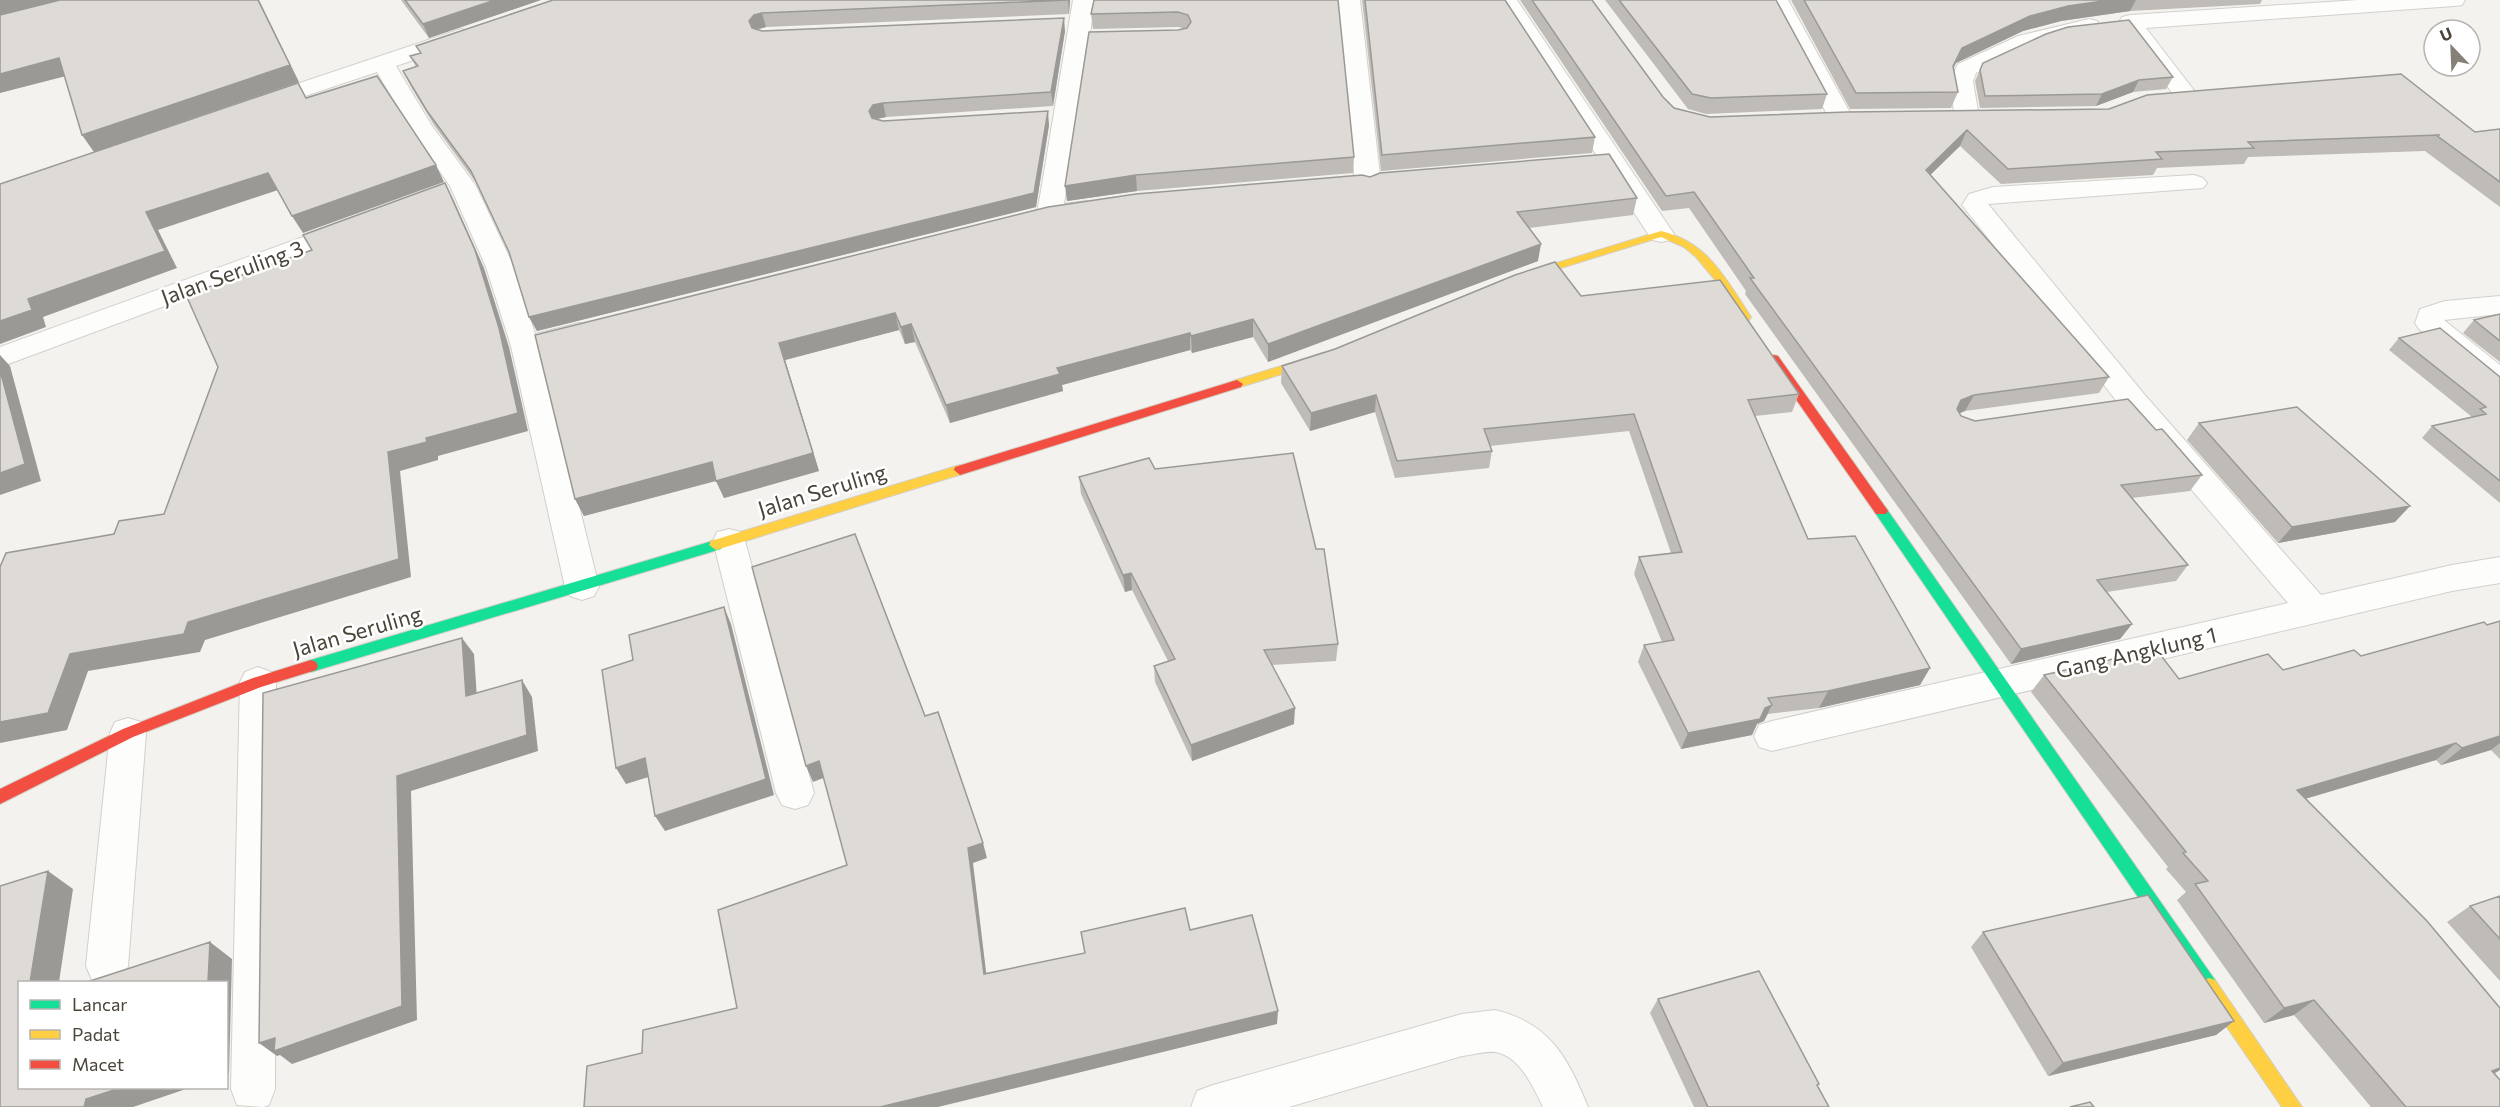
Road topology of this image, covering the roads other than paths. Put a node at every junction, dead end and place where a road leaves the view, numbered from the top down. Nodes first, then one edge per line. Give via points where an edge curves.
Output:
1 (1349, 0) edge
2 (1506, 0) edge
3 (1777, 0) edge
4 (2454, 0) edge
5 (2130, 22) junction
6 (1081, 24) edge
7 (479, 29) edge
8 (382, 62) junction
9 (2184, 97) edge
10 (236, 112) edge
11 (1967, 117) edge
12 (1841, 118) edge
13 (2194, 183) dead end
14 (1368, 184) edge
15 (1115, 205) edge
16 (373, 219) edge
17 (1661, 234) junction
18 (1501, 284) edge
19 (2500, 305) edge
20 (602, 326) edge
21 (1752, 327) edge
22 (525, 346) junction
23 (1765, 346) edge
24 (1334, 353) edge
25 (0, 357) edge
26 (2500, 380) edge
27 (2133, 401) junction
28 (2100, 406) edge
29 (729, 541) junction
30 (2500, 570) edge
31 (582, 587) junction
32 (2314, 610) junction
33 (258, 682) junction
34 (2002, 684) junction
35 (128, 733) junction
36 (1772, 736) dead end
37 (795, 793) dead end
38 (0, 797) edge
39 (107, 966) dead end
40 (253, 1089) dead end
41 (1214, 1107) edge
42 (1566, 1107) edge
43 (2294, 1107) edge

1 - 14 street
2 - 17 street via 1603,162
3 - 12 street
4 - 5 street
5 - 9 street
5 - 11 street via 2061,30 2032,38 1966,69 1961,81
6 - 15 street via 1055,116 1039,217
7 - 8 street
8 - 10 street
8 - 22 street via 421,127 452,190 500,267
13 - 27 street via 1993,195 1978,199 1975,205
16 - 25 street, Jalan Seruling 3
17 - 18 street
17 - 21 street via 1676,236 1697,250
19 - 26 street via 2445,310 2430,315 2429,323
20 - 22 street
22 - 31 street
23 - 34 street
24 - 29 street, Jalan Seruling
27 - 28 street
27 - 32 street
29 - 31 street, Jalan Seruling
29 - 37 street
30 - 32 street, Gang Angklung 1
31 - 33 street, Jalan Seruling
32 - 34 street, Gang Angklung 1
33 - 35 street, Jalan Seruling
33 - 40 street
34 - 36 street, Gang Angklung 1
34 - 43 street
35 - 38 street, Jalan Seruling
35 - 39 street
41 - 42 street via 1462,1035 1494,1031 1516,1036 1536,1055

